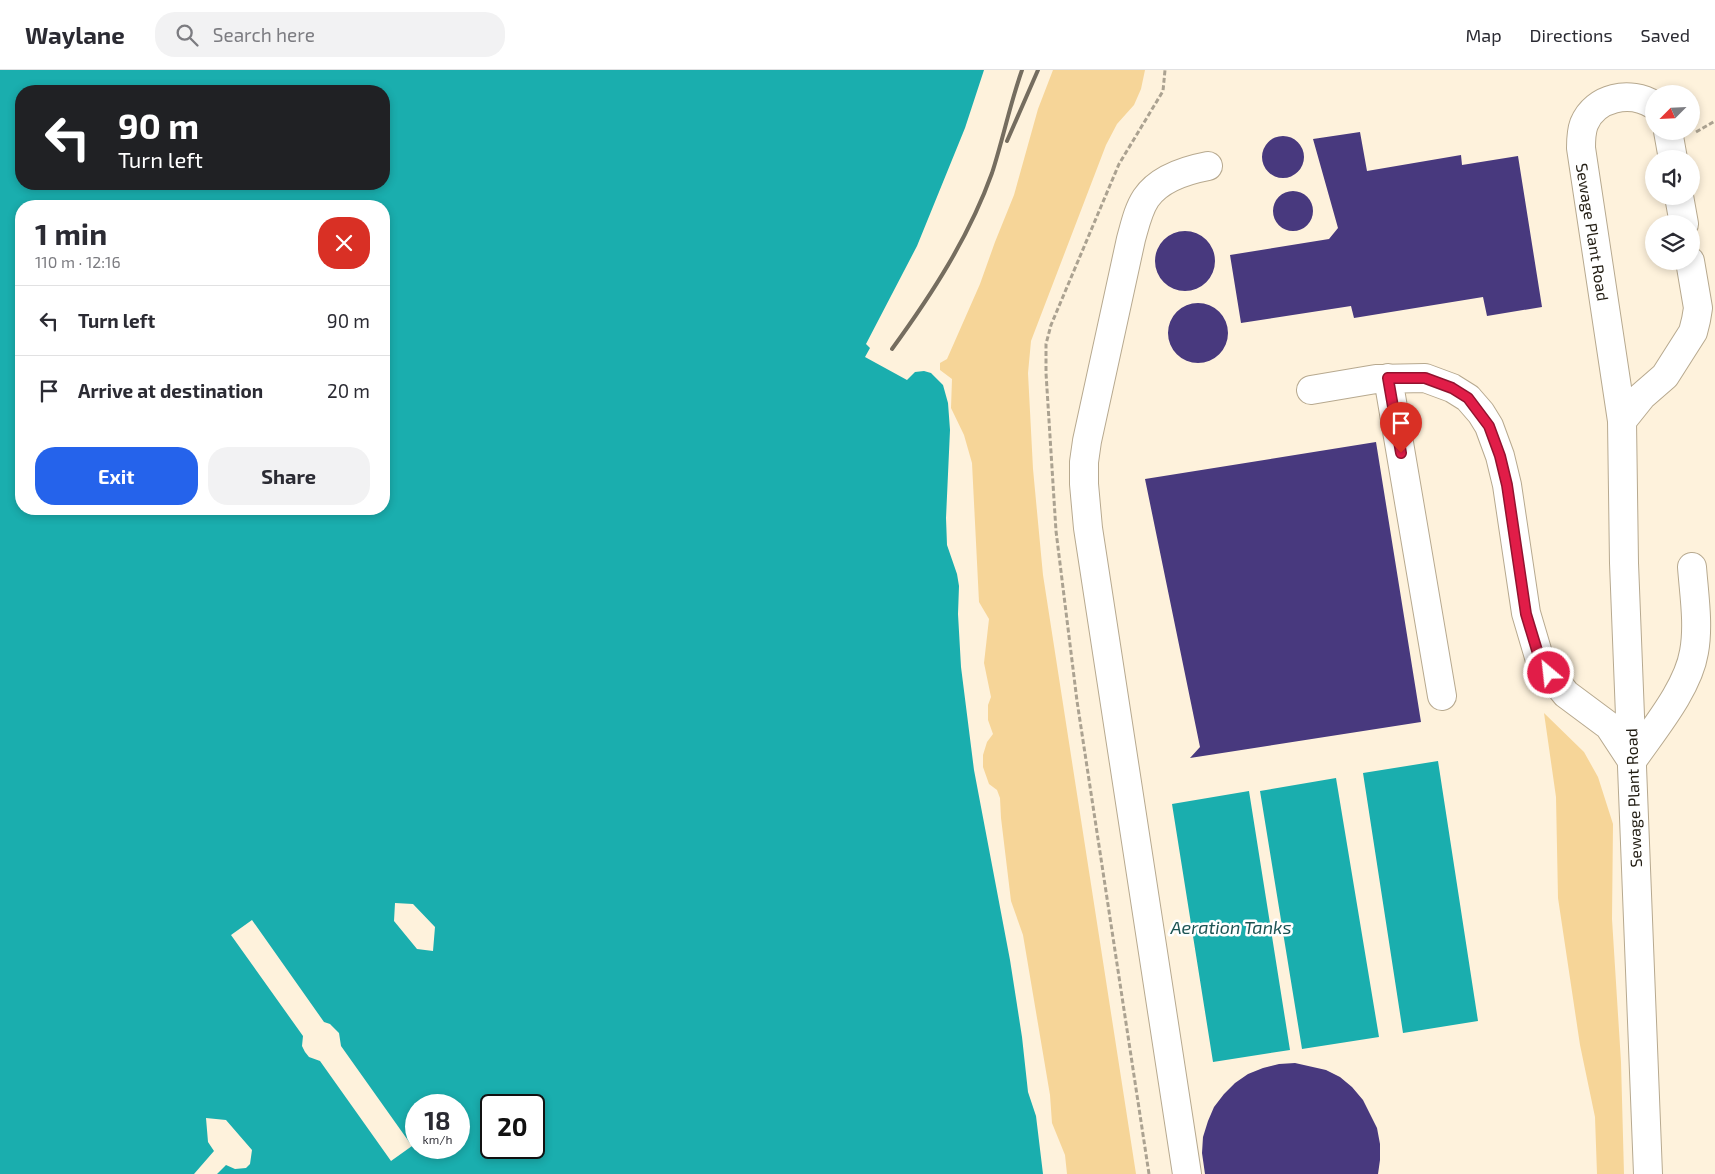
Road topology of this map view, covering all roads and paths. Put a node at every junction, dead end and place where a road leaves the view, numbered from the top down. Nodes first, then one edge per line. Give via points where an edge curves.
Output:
1 (1645, 100) edge
2 (1208, 166) dead end
3 (1692, 270) edge
4 (1388, 378) junction
5 (1311, 390) dead end
6 (1622, 421) junction
7 (1692, 567) dead end
8 (1442, 696) dead end
9 (1632, 761) junction
10 (1187, 1174) edge
11 (1648, 1174) edge

1 - 6 lane, Sewage Plant Road via 1624,97 1600,105 1590,113 1581,135
2 - 10 lane via 1184,172 1164,182 1146,197 1139,212 1084,462 1088,528
3 - 6 lane via 1698,308 1693,332 1664,376
4 - 5 lane
4 - 8 lane
4 - 9 lane via 1425,378 1452,388 1468,398 1489,426 1507,485 1526,614 1539,657 1566,694 1609,726
6 - 9 lane, Sewage Plant Road
7 - 9 lane via 1696,640 1689,671
9 - 11 lane, Sewage Plant Road

